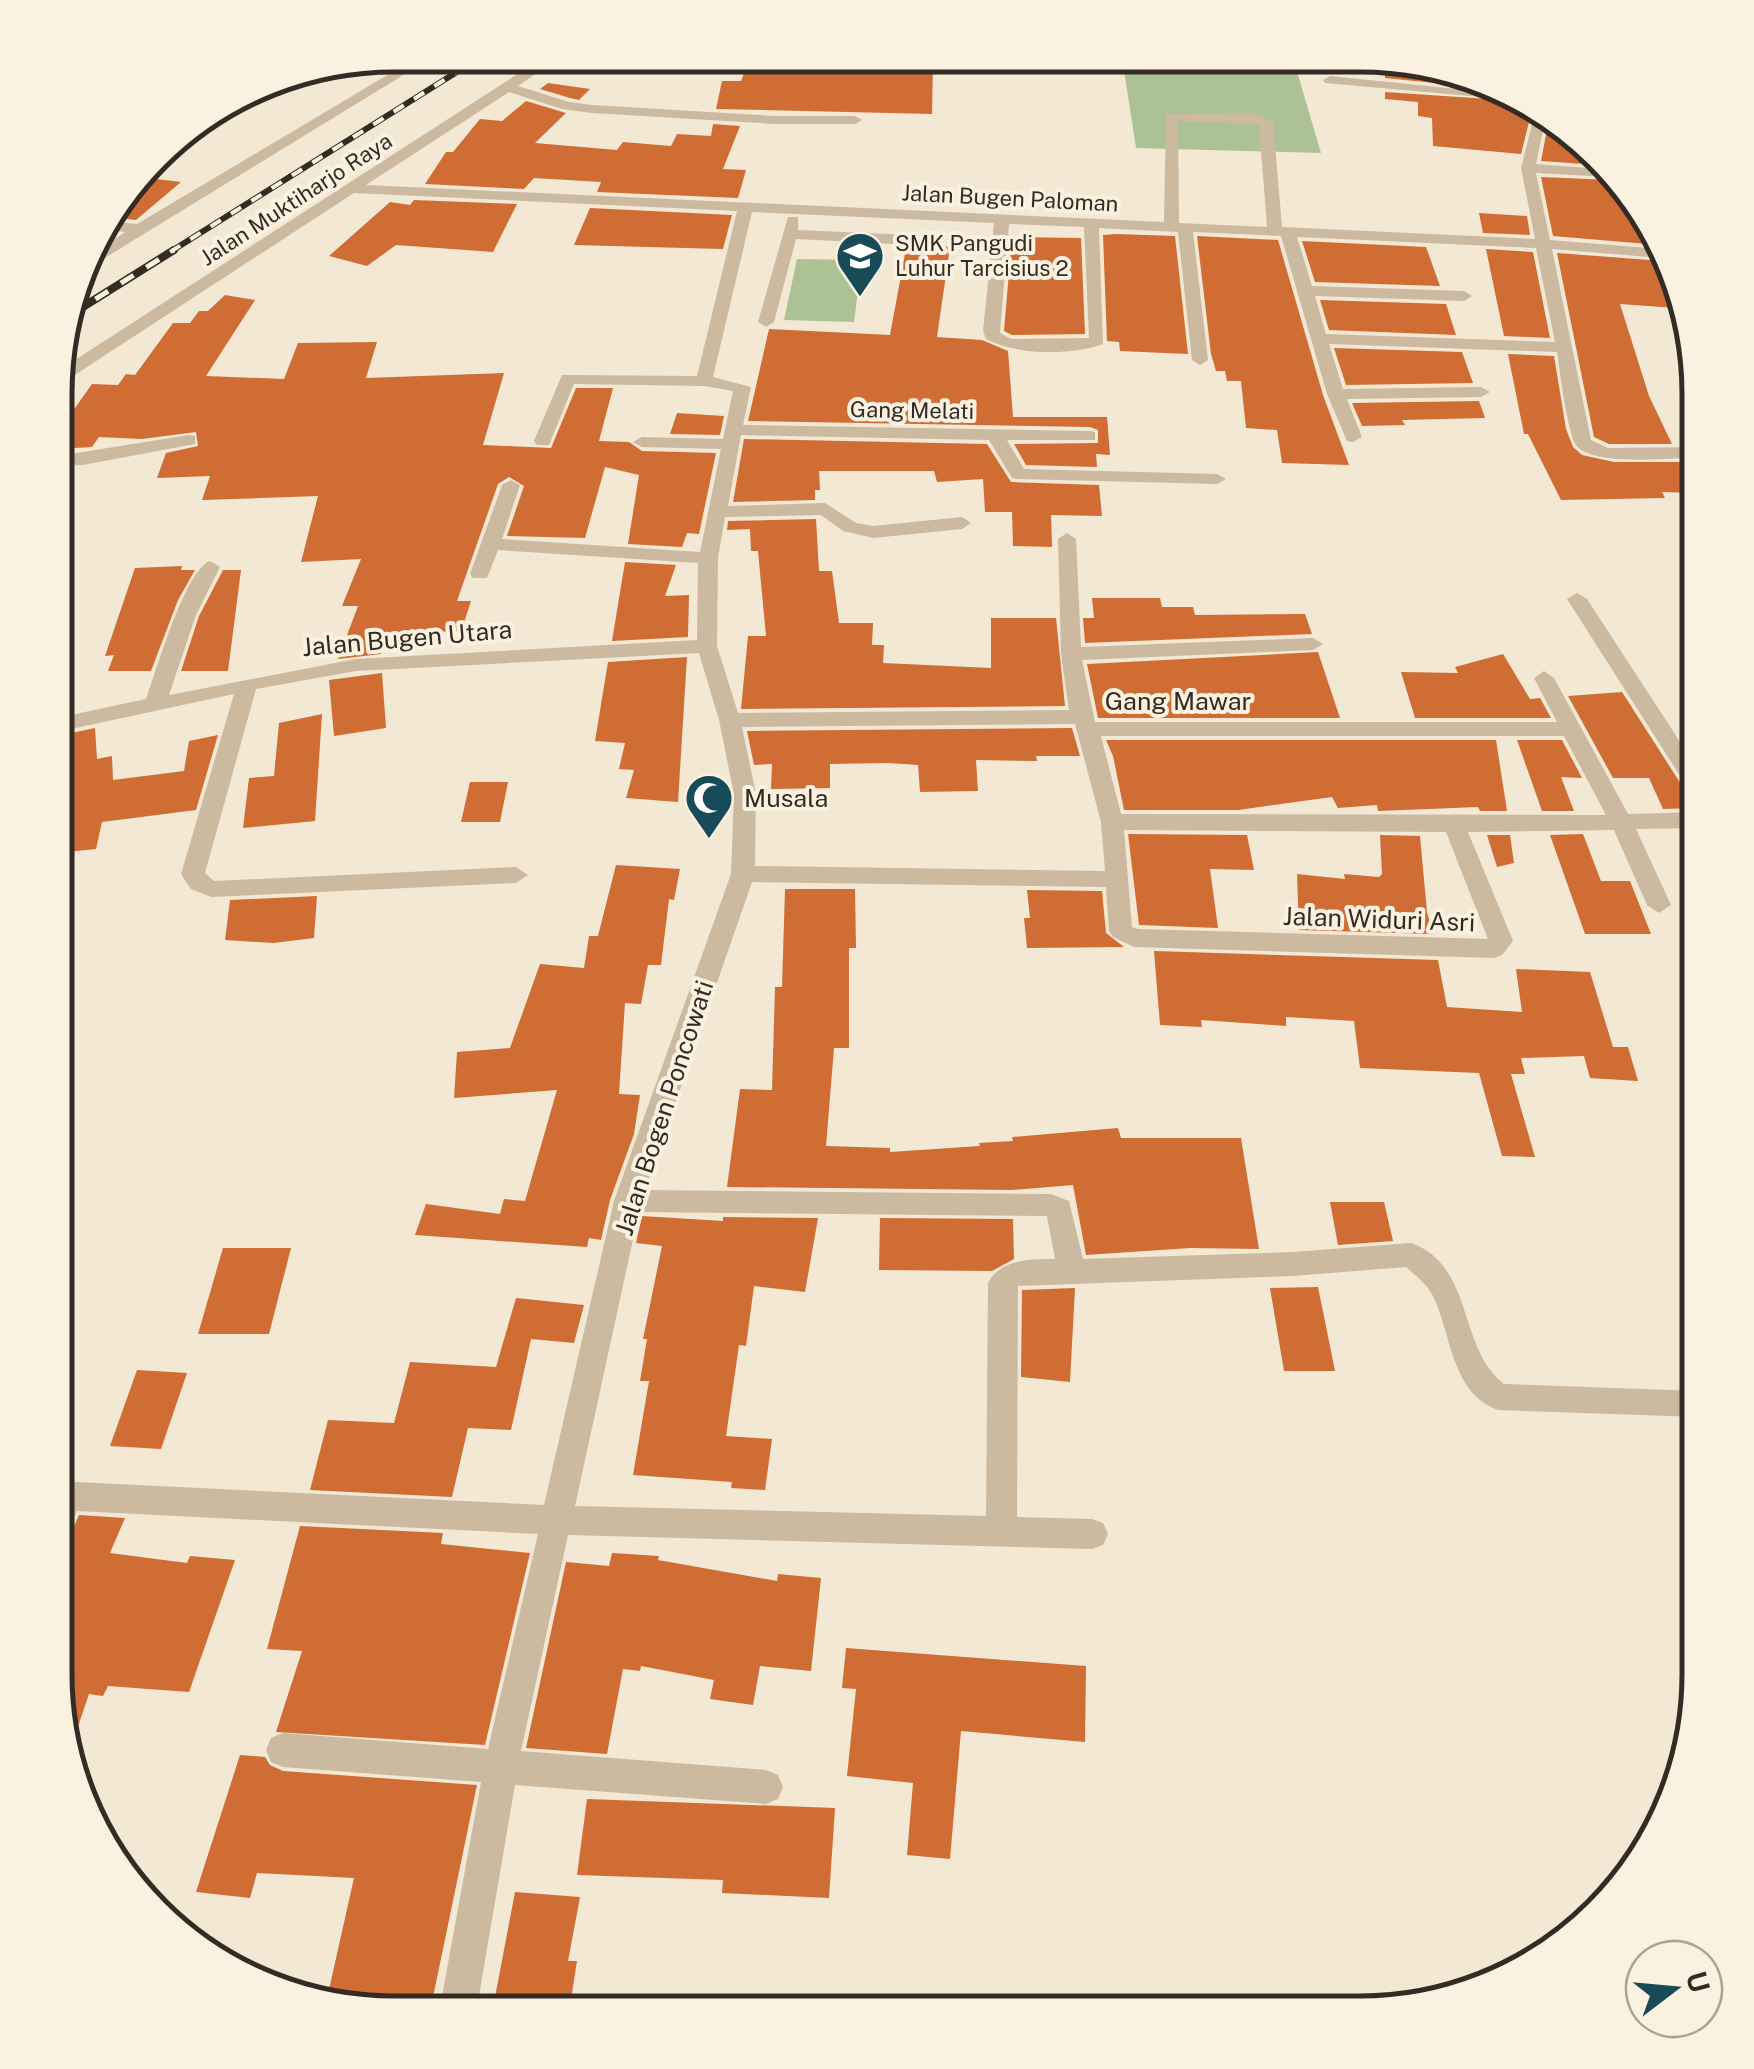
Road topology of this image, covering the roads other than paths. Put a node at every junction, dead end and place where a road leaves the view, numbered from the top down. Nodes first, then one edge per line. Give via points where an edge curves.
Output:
1 (402, 72) edge
2 (532, 72) edge
3 (1330, 80) dead end
4 (507, 88) junction
5 (1474, 94) edge
6 (856, 120) dead end
7 (1537, 127) edge
8 (1528, 168) junction
9 (1592, 173) edge
10 (356, 188) junction
11 (745, 208) junction
12 (796, 211) junction
13 (1002, 220) junction
14 (1091, 224) junction
15 (120, 227) edge
16 (1179, 228) junction
17 (140, 229) junction
18 (1282, 233) junction
19 (791, 234) junction
20 (934, 241) dead end
21 (1542, 244) junction
22 (107, 252) edge
23 (1648, 253) edge
24 (1308, 291) junction
25 (1464, 296) dead end
26 (766, 322) dead end
27 (1320, 339) junction
28 (1566, 347) junction
29 (1200, 360) dead end
30 (74, 368) edge
31 (704, 381) junction
32 (1481, 392) dead end
33 (1336, 394) junction
34 (995, 434) junction
35 (1089, 436) dead end
36 (732, 437) junction
37 (1353, 437) dead end
38 (189, 440) dead end
39 (543, 442) dead end
40 (642, 442) dead end
41 (1682, 452) edge
42 (72, 460) edge
43 (1217, 479) dead end
44 (511, 485) dead end
45 (719, 512) junction
46 (962, 523) dead end
47 (1067, 540) dead end
48 (492, 544) junction
49 (708, 558) junction
50 (210, 566) dead end
51 (480, 574) dead end
52 (1577, 599) dead end
53 (1313, 644) dead end
54 (707, 646) junction
55 (1071, 654) junction
56 (1544, 678) dead end
57 (246, 684) junction
58 (155, 704) junction
59 (730, 720) junction
60 (72, 722) edge
61 (1085, 723) junction
62 (1573, 729) junction
63 (1682, 761) edge
64 (1682, 821) edge
65 (1112, 822) junction
66 (1622, 823) junction
67 (1454, 825) junction
68 (742, 874) junction
69 (516, 875) dead end
70 (1115, 879) junction
71 (1660, 905) dead end
72 (628, 1202) junction
73 (1071, 1271) junction
74 (1681, 1403) edge
75 (72, 1496) edge
76 (559, 1520) junction
77 (1001, 1528) junction
78 (1092, 1534) dead end
79 (283, 1750) dead end
80 (501, 1765) junction
81 (766, 1787) dead end
82 (460, 1996) edge

1 - 17 street
2 - 4 street, Jalan Muktiharjo Raya
3 - 5 street
4 - 6 street via 592,109
4 - 10 street, Jalan Muktiharjo Raya
7 - 8 street
8 - 9 street
8 - 21 street
10 - 11 street, Jalan Bugen Paloman
10 - 30 street, Jalan Muktiharjo Raya
11 - 12 street, Jalan Bugen Paloman
11 - 31 street
12 - 13 street, Jalan Bugen Paloman
12 - 19 street
13 - 14 street, Jalan Bugen Paloman
13 - 14 street via 991,331 1008,344 1097,341
14 - 16 street, Jalan Bugen Paloman
15 - 17 street
16 - 18 street, Jalan Bugen Paloman
16 - 18 street via 1171,117 1254,116 1266,122
16 - 29 street
17 - 22 street
18 - 21 street, Jalan Bugen Paloman
18 - 24 street
19 - 20 street
19 - 26 street
21 - 23 street, Jalan Bugen Paloman
21 - 28 street
24 - 25 street
24 - 27 street
27 - 28 street
27 - 33 street
28 - 41 street via 1583,442 1593,450
31 - 36 street, Jalan Bogen Poncowati via 742,389
31 - 39 street via 568,378
32 - 33 street
33 - 37 street
34 - 35 street, Gang Melati
34 - 36 street, Gang Melati
34 - 43 street via 1018,474
36 - 40 street, Gang Melati
36 - 45 street, Jalan Bogen Poncowati
38 - 42 street
44 - 48 street
45 - 46 street via 825,510 850,527 874,532
45 - 49 street, Jalan Bogen Poncowati
47 - 55 street
48 - 49 street
48 - 51 street
49 - 54 street, Jalan Bogen Poncowati
50 - 58 street
52 - 63 street
53 - 55 street
54 - 57 street, Jalan Bugen Utara via 356,665
54 - 59 street, Jalan Bogen Poncowati
55 - 61 street
56 - 62 street
57 - 58 street, Jalan Bugen Utara
57 - 69 street via 194,874 199,883 211,888
58 - 60 street, Jalan Bugen Utara
59 - 61 street, Gang Mawar
59 - 68 street, Jalan Bogen Poncowati via 745,794
61 - 62 street, Gang Mawar
61 - 65 street
62 - 66 street
64 - 66 street
65 - 67 street
65 - 70 street
66 - 67 street
66 - 71 street
67 - 70 street, Jalan Widuri Asri via 1501,941 1494,950 1126,936
68 - 70 street
68 - 72 street, Jalan Bogen Poncowati
72 - 73 street via 1050,1206 1060,1210
72 - 76 street, Jalan Bogen Poncowati
73 - 74 street via 1411,1255 1444,1289 1480,1386 1498,1397
73 - 77 street via 1020,1273 1002,1283
75 - 76 street
76 - 77 street
76 - 80 street, Jalan Bogen Poncowati
77 - 78 street
79 - 80 street
80 - 81 street
80 - 82 street, Jalan Bogen Poncowati

